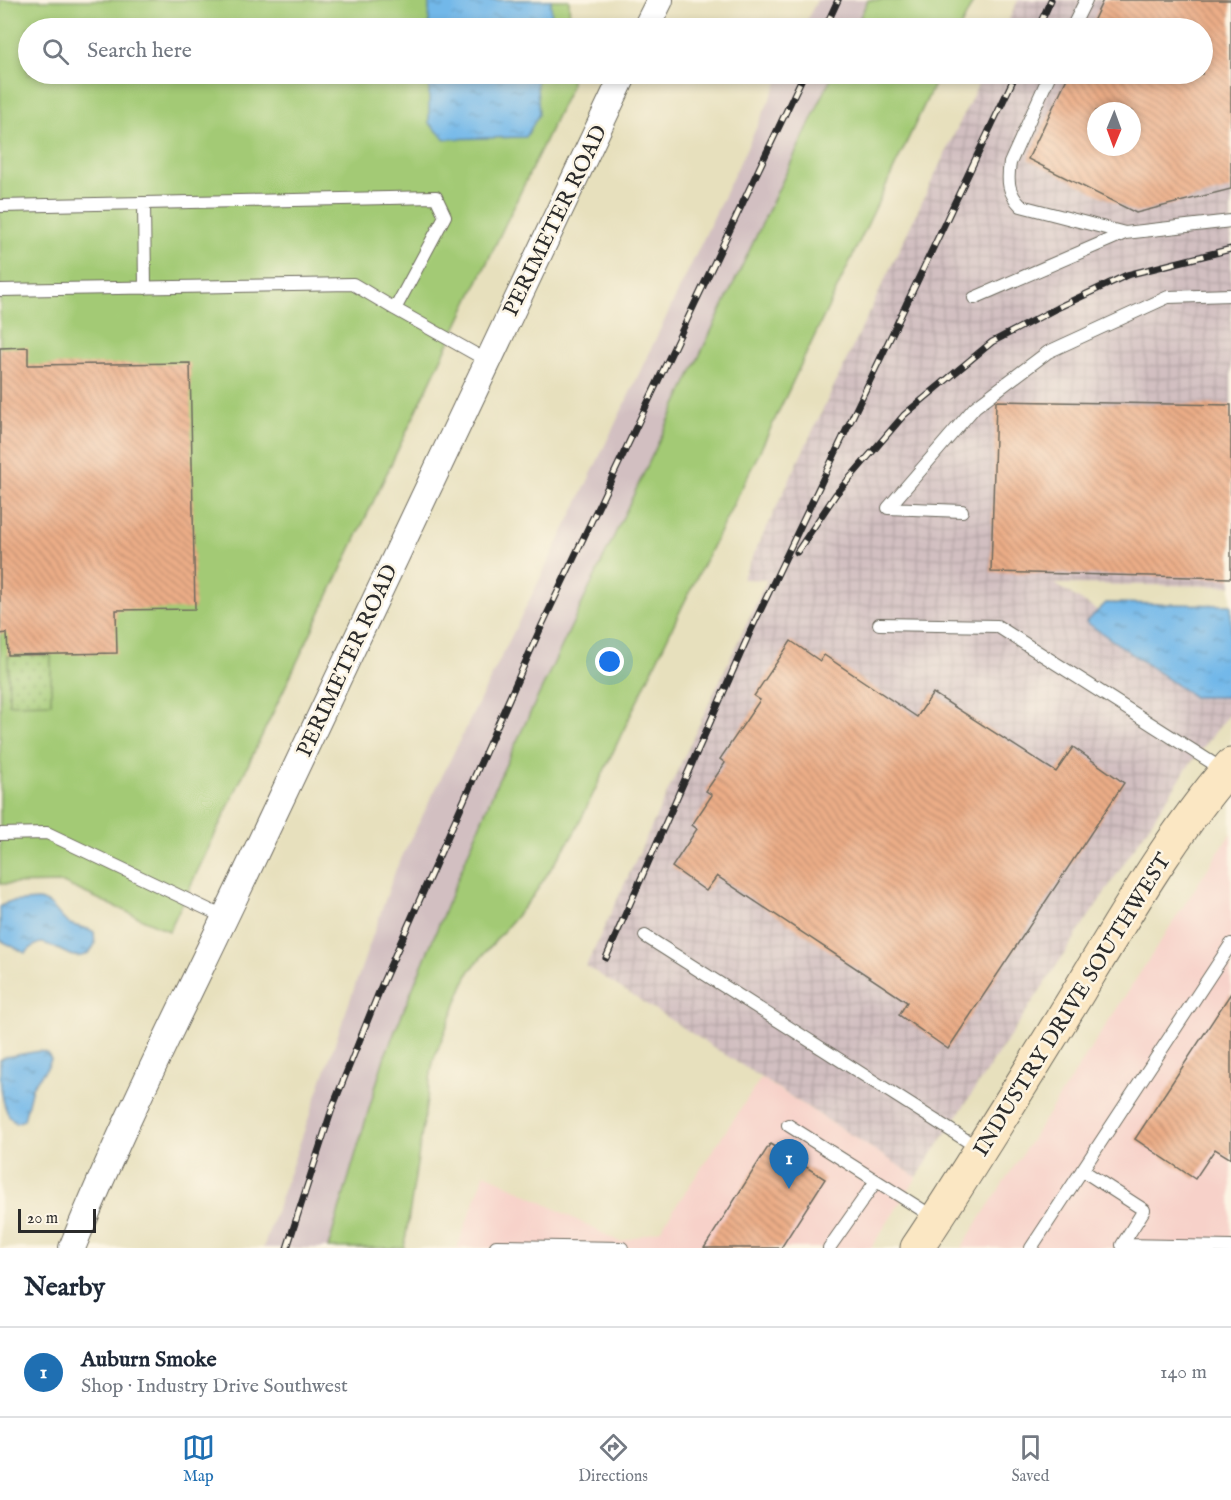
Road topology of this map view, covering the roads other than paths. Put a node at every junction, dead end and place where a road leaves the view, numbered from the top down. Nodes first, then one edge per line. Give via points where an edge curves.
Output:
1 (660, 0) edge
2 (1086, 0) edge
3 (651, 18) edge
4 (1077, 18) edge
5 (619, 84) edge
6 (1046, 84) edge
7 (144, 203) junction
8 (0, 206) edge
9 (1231, 221) edge
10 (1125, 233) junction
11 (145, 288) junction
12 (0, 290) edge
13 (1231, 295) edge
14 (974, 298) dead end
15 (396, 309) junction
16 (486, 360) junction
17 (962, 511) dead end
18 (879, 624) dead end
19 (1228, 768) edge
20 (0, 834) edge
21 (226, 918) junction
22 (645, 936) dead end
23 (1231, 944) edge
24 (788, 1125) dead end
25 (981, 1149) junction
26 (1082, 1170) junction
27 (876, 1181) junction
28 (936, 1219) junction
29 (1231, 1247) edge
30 (72, 1248) edge
31 (495, 1248) edge
32 (622, 1248) edge
33 (829, 1248) edge
34 (917, 1248) edge
35 (1031, 1248) edge

1 - 3 street
2 - 4 lane
5 - 16 street, PERIMETER ROAD
6 - 10 lane via 1010,163 1012,196 1021,206
7 - 8 lane
7 - 11 lane
7 - 15 lane via 435,197 446,216
9 - 10 lane
10 - 14 lane
11 - 12 lane
11 - 15 lane via 352,284
13 - 17 lane via 1168,297 1048,352 975,407 888,508
15 - 16 lane
16 - 21 street, PERIMETER ROAD
18 - 19 lane via 997,626
19 - 25 street, INDUSTRY DRIVE SOUTHWEST via 1186,822 1125,915
20 - 21 lane via 47,834
21 - 30 street, PERIMETER ROAD via 106,1165
22 - 25 lane
23 - 26 lane
24 - 27 lane
25 - 28 street, INDUSTRY DRIVE SOUTHWEST
26 - 29 lane via 1144,1210 1122,1245
26 - 35 lane
27 - 28 lane
27 - 33 lane
28 - 34 street, INDUSTRY DRIVE SOUTHWEST
31 - 32 lane

